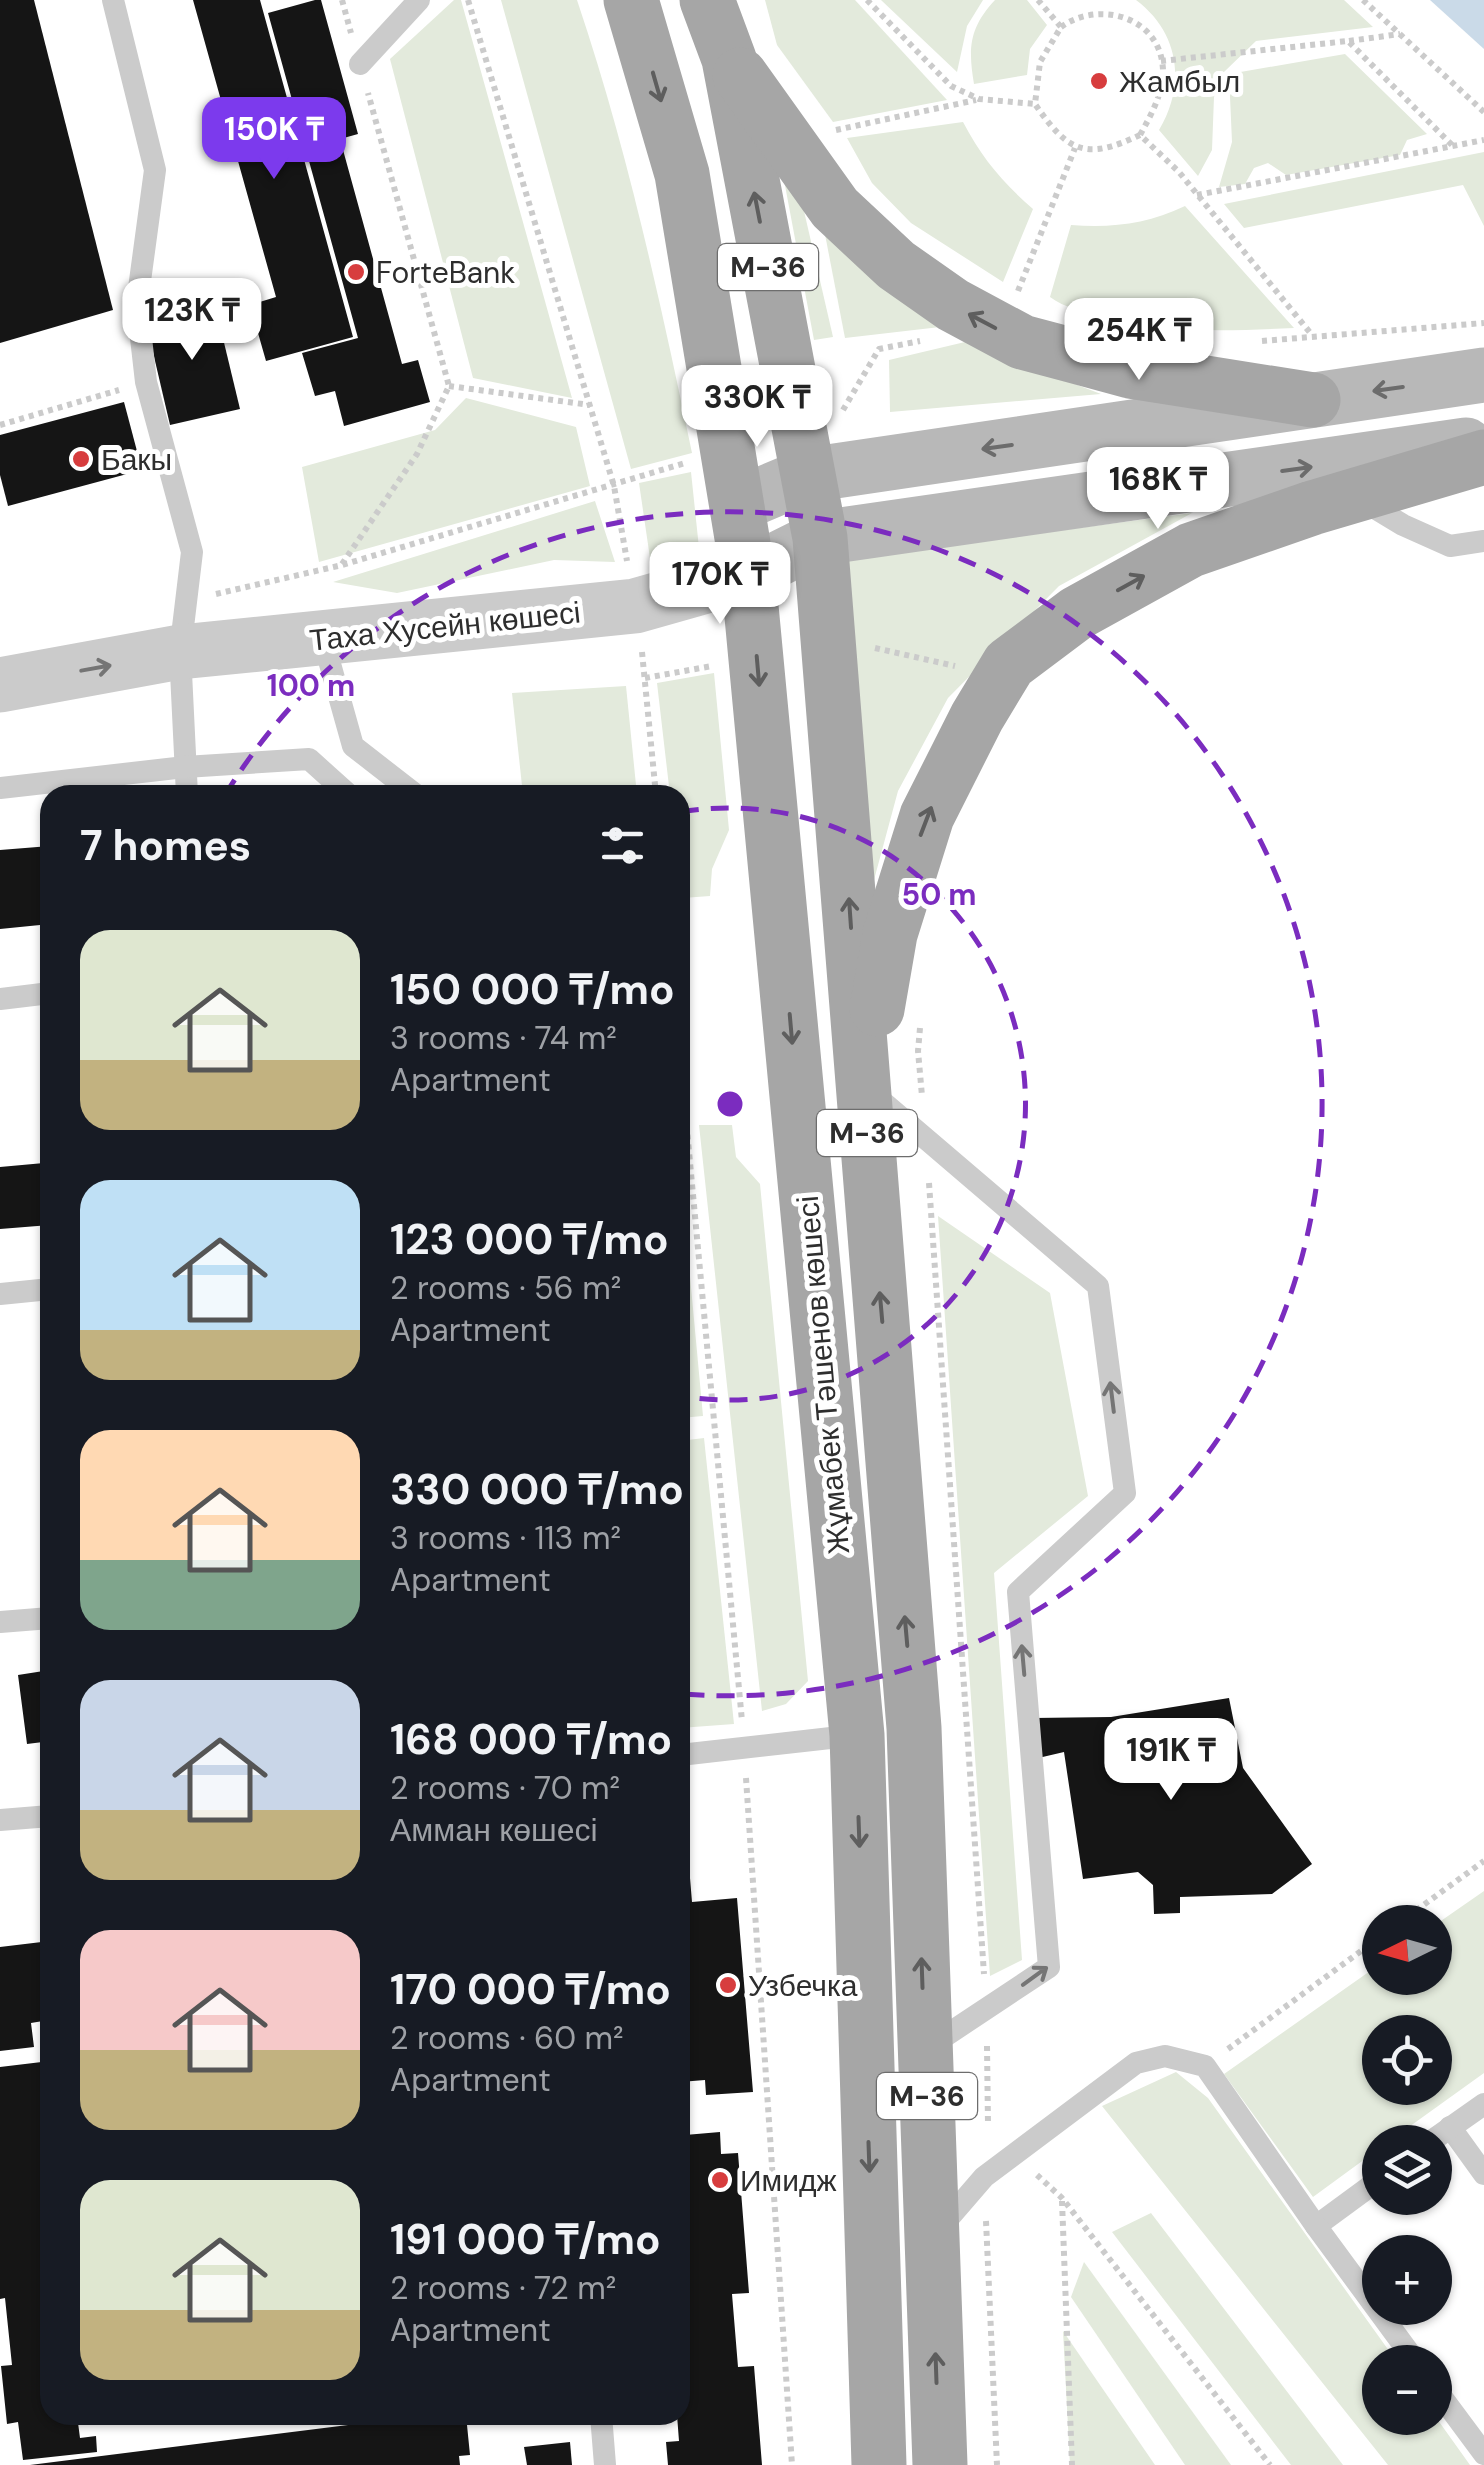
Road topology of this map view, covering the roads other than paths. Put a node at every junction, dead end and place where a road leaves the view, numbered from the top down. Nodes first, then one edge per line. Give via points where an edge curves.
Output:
1 (114, 0) edge
2 (419, 0) edge
3 (631, 0) edge
4 (707, 0) edge
5 (729, 59) junction
6 (360, 64) road end
7 (1484, 375) edge
8 (1313, 400) junction
9 (1484, 442) edge
10 (1484, 457) edge
11 (808, 475) junction
12 (1355, 496) junction
13 (739, 504) junction
14 (820, 538) junction
15 (1484, 541) edge
16 (748, 574) junction
17 (182, 627) junction
18 (323, 639) junction
19 (0, 685) edge
20 (184, 767) junction
21 (187, 785) edge
22 (338, 785) edge
23 (403, 785) edge
24 (0, 788) edge
25 (40, 994) edge
26 (0, 1000) edge
27 (863, 1085) junction
28 (40, 1290) edge
29 (0, 1294) edge
30 (40, 1619) edge
31 (0, 1622) edge
32 (856, 1735) junction
33 (690, 1754) edge
34 (0, 1810) edge
35 (40, 1817) edge
36 (0, 1820) edge
37 (925, 2050) junction
38 (1484, 2104) edge
39 (1452, 2127) edge
40 (1452, 2131) edge
41 (1484, 2174) edge
42 (1362, 2192) edge
43 (1316, 2226) junction
44 (932, 2238) junction
45 (1404, 2345) edge
46 (1452, 2411) edge
47 (602, 2425) edge
48 (1484, 2454) edge
49 (605, 2465) edge
50 (879, 2465) edge
51 (940, 2465) edge

1 - 17 lane via 155,170 137,304 146,382 192,552
2 - 6 lane
3 -> 13 main road, Жұмабек Тәшенов көшесі / M-36 via 682,174
4 - 5 main road, Жұмабек Тәшенов көшесі / M-36
8 -> 5 main road via 1072,356 1022,342 954,306 834,208
11 -> 5 main road, Жұмабек Тәшенов көшесі / M-36
7 -> 8 main road
8 -> 11 main road
14 -> 9 main road, Таха Хусейн көшесі
10 - 12 main road
11 - 13 main road
11 - 14 main road, Жұмабек Тәшенов көшесі / M-36
12 - 15 lane via 1450,546
27 -> 12 main road via 890,934 927,816 1008,664 1077,613 1191,550
13 - 16 main road, Жұмабек Тәшенов көшесі / M-36
14 - 16 main road, Таха Хусейн көшесі
27 -> 14 main road, Жұмабек Тәшенов көшесі / M-36
16 - 18 street, Таха Хусейн көшесі via 635,606
16 -> 32 main road, Жұмабек Тәшенов көшесі / M-36
17 - 18 street, Таха Хусейн көшесі
19 -> 17 street, Таха Хусейн көшесі
17 - 20 lane
18 - 23 lane via 353,746
20 - 21 lane
20 - 22 lane via 309,760
20 - 24 lane
25 - 26 lane
37 -> 27 main road, Жұмабек Тәшенов көшесі / M-36 via 914,1728
37 -> 27 lane via 1048,1967 1018,1592 1126,1493 1098,1286
28 - 29 lane
30 - 31 lane
32 - 33 lane
32 -> 50 main road, Жұмабек Тәшенов көшесі / M-36
34 - 36 lane
35 - 36 lane
37 - 44 main road, Жұмабек Тәшенов көшесі / M-36
38 - 39 lane
40 - 41 lane
42 - 43 lane
43 - 44 lane via 1204,2066 1166,2056 1136,2063 984,2176
43 - 45 lane
51 -> 44 main road, Жұмабек Тәшенов көшесі / M-36
46 - 48 lane
47 - 49 lane

